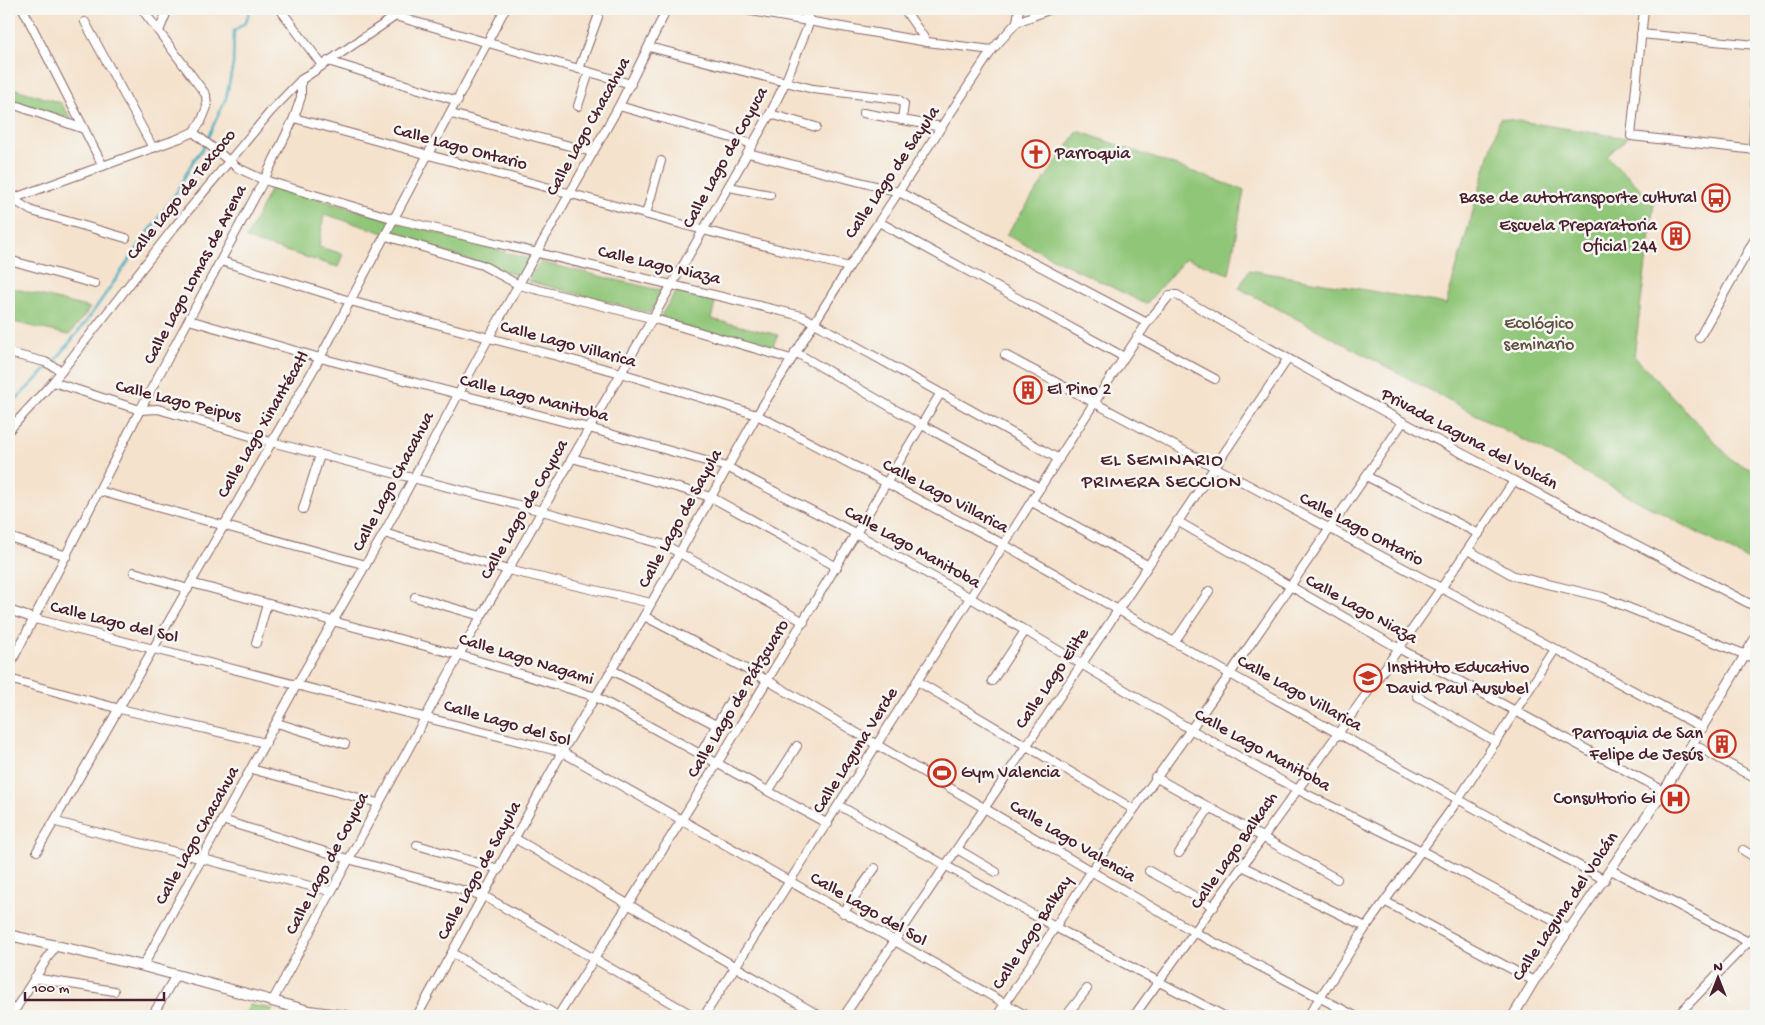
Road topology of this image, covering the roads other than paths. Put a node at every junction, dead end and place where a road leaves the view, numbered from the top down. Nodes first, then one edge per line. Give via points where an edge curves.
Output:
1 (23, 9) edge
2 (142, 9) edge
3 (168, 9) edge
4 (280, 9) edge
5 (389, 9) edge
6 (406, 9) edge
7 (505, 9) edge
8 (664, 9) edge
9 (740, 9) edge
10 (803, 9) edge
11 (904, 9) edge
12 (1019, 9) edge
13 (1051, 9) edge
14 (1644, 9) edge
15 (395, 16) junction
16 (598, 17) dead end
17 (810, 21) junction
18 (85, 22) dead end
19 (1017, 22) junction
20 (158, 31) junction
21 (1641, 34) junction
22 (927, 42) junction
23 (488, 44) junction
24 (1756, 45) edge
25 (649, 47) junction
26 (992, 50) junction
27 (325, 63) junction
28 (579, 69) junction
29 (589, 72) junction
30 (302, 80) junction
31 (785, 83) junction
32 (631, 84) junction
33 (1756, 89) edge
34 (1756, 96) edge
35 (458, 101) junction
36 (9, 103) edge
37 (578, 106) dead end
38 (619, 106) junction
39 (864, 113) dead end
40 (451, 114) junction
41 (770, 114) junction
42 (294, 118) junction
43 (902, 120) junction
44 (816, 127) dead end
45 (942, 127) junction
46 (84, 129) junction
47 (193, 132) junction
48 (753, 144) junction
49 (153, 148) junction
50 (1755, 150) edge
51 (592, 152) junction
52 (748, 153) junction
53 (429, 155) junction
54 (228, 161) junction
55 (661, 161) dead end
56 (103, 166) junction
57 (264, 180) junction
58 (729, 187) junction
59 (570, 192) junction
60 (899, 192) junction
61 (770, 195) dead end
62 (10, 200) edge
63 (646, 214) junction
64 (395, 219) junction
65 (879, 222) junction
66 (703, 230) junction
67 (386, 236) junction
68 (1756, 237) edge
69 (126, 238) dead end
70 (536, 254) junction
71 (9, 260) edge
72 (221, 261) junction
73 (849, 266) junction
74 (94, 284) dead end
75 (672, 284) junction
76 (519, 285) junction
77 (1172, 294) joint
78 (350, 301) junction
79 (651, 318) junction
80 (189, 320) junction
81 (814, 322) junction
82 (1147, 323) junction
83 (1137, 337) junction
84 (1699, 338) dead end
85 (488, 339) junction
86 (9, 353) edge
87 (1005, 355) dead end
88 (793, 356) junction
89 (1124, 357) junction
90 (320, 358) junction
91 (1287, 360) junction
92 (55, 367) junction
93 (621, 373) junction
94 (1215, 379) dead end
95 (53, 382) junction
96 (940, 394) junction
97 (457, 395) junction
98 (1094, 403) junction
99 (140, 410) junction
100 (757, 415) junction
101 (12, 420) edge
102 (1403, 422) junction
103 (922, 425) junction
104 (589, 428) junction
105 (9, 430) edge
106 (271, 442) junction
107 (320, 455) junction
108 (572, 458) junction
109 (1059, 459) junction
110 (727, 467) junction
111 (1213, 468) junction
112 (1366, 476) junction
113 (414, 478) junction
114 (1514, 481) junction
115 (887, 483) junction
116 (1040, 488) junction
117 (99, 491) junction
118 (711, 497) junction
119 (1032, 502) junction
120 (303, 509) dead end
121 (542, 511) junction
122 (1178, 521) junction
123 (223, 527) junction
124 (1329, 529) junction
125 (384, 533) junction
126 (857, 534) junction
127 (1479, 534) junction
128 (9, 537) edge
129 (1003, 544) junction
130 (1468, 550) junction
131 (680, 552) junction
132 (66, 556) junction
133 (366, 565) junction
134 (1147, 566) junction
135 (837, 567) junction
136 (508, 570) junction
137 (134, 572) dead end
138 (190, 586) junction
139 (1290, 587) junction
140 (1440, 589) junction
141 (1208, 591) dead end
142 (415, 597) dead end
143 (969, 597) junction
144 (651, 603) junction
145 (267, 604) junction
146 (1756, 607) edge
147 (9, 610) edge
148 (1119, 610) junction
149 (481, 616) junction
150 (644, 616) junction
151 (35, 619) junction
152 (333, 622) junction
153 (804, 622) junction
154 (1025, 631) junction
155 (1756, 637) edge
156 (1175, 642) junction
157 (256, 643) dead end
158 (1398, 648) junction
159 (154, 649) junction
160 (1554, 651) junction
161 (459, 655) junction
162 (1746, 656) junction
163 (1756, 659) edge
164 (1082, 665) junction
165 (9, 666) edge
166 (612, 670) junction
167 (1230, 674) junction
168 (9, 679) edge
169 (767, 680) junction
170 (917, 681) junction
171 (992, 682) dead end
172 (297, 684) junction
173 (596, 696) junction
174 (1417, 696) dead end
175 (732, 698) dead end
176 (120, 709) junction
177 (1516, 712) junction
178 (425, 717) junction
179 (277, 723) junction
180 (716, 725) junction
181 (1703, 728) junction
182 (1190, 729) junction
183 (1337, 733) junction
184 (1496, 742) junction
185 (266, 743) junction
186 (345, 744) dead end
187 (1693, 744) junction
188 (797, 746) dead end
189 (877, 746) junction
190 (1025, 746) junction
191 (562, 752) junction
192 (701, 753) junction
193 (718, 762) junction
194 (251, 769) junction
195 (1155, 777) junction
196 (1756, 779) edge
197 (1296, 789) junction
198 (769, 790) junction
199 (1664, 791) junction
200 (1458, 800) junction
201 (378, 803) junction
202 (840, 806) junction
203 (985, 807) junction
204 (1209, 808) junction
205 (1133, 809) junction
206 (222, 820) junction
207 (682, 820) junction
208 (56, 822) junction
209 (828, 824) junction
210 (1264, 838) junction
211 (516, 839) junction
212 (417, 845) dead end
213 (957, 849) junction
214 (1743, 850) dead end
215 (37, 851) dead end
216 (1422, 851) junction
217 (1179, 853) dead end
218 (204, 857) junction
219 (1756, 858) edge
220 (348, 859) junction
221 (945, 866) junction
222 (1244, 867) junction
223 (875, 868) dead end
224 (499, 869) junction
225 (1611, 870) junction
226 (1091, 871) junction
227 (1148, 871) dead end
228 (996, 872) dead end
229 (1337, 879) dead end
230 (1605, 880) junction
231 (790, 882) junction
232 (330, 891) junction
233 (484, 896) junction
234 (1386, 902) junction
235 (627, 905) junction
236 (1214, 907) junction
237 (843, 913) junction
238 (1055, 927) junction
239 (1366, 927) junction
240 (1569, 929) junction
241 (1196, 933) junction
242 (1756, 934) edge
243 (9, 935) edge
244 (894, 943) junction
245 (1748, 943) junction
246 (55, 946) junction
247 (1756, 946) edge
248 (452, 953) junction
249 (594, 957) junction
250 (143, 966) junction
251 (735, 966) junction
252 (176, 975) junction
253 (34, 978) junction
254 (1534, 980) junction
255 (1158, 982) junction
256 (1087, 989) dead end
257 (114, 991) dead end
258 (1319, 998) junction
259 (274, 1000) junction
260 (1004, 1005) junction
261 (307, 1014) edge
262 (11, 1016) edge
263 (152, 1016) edge
264 (346, 1016) edge
265 (417, 1016) edge
266 (558, 1016) edge
267 (694, 1016) edge
268 (704, 1016) edge
269 (820, 1016) edge
270 (844, 1016) edge
271 (997, 1016) edge
272 (1026, 1016) edge
273 (1066, 1016) edge
274 (1134, 1016) edge
275 (1224, 1016) edge
276 (1308, 1016) edge
277 (1355, 1016) edge
278 (1512, 1016) edge
279 (1677, 1016) edge

1 - 46 street
2 - 20 street
3 - 20 street
4 - 27 street
5 - 15 street
6 - 15 street, Calle Lago de Texcoco
7 - 23 street, Calle Lago Xinantécatl
8 - 25 street, Calle Lago Chacahua
9 - 17 street
10 - 17 street
11 - 22 street
12 - 19 street
13 - 19 street
14 - 21 street
15 - 23 street
15 - 27 street, Calle Lago de Texcoco
16 - 28 street
17 - 22 street
17 - 31 street, Calle Lago de Coyuca
18 - 49 street
19 - 26 street, Calle Lago de Sayula
20 - 47 street via 206,95 206,113
21 - 24 street
21 - 50 street via 1631,136
22 - 26 street
23 - 28 street
23 - 35 street, Calle Lago Xinantécatl
25 - 31 street
25 - 32 street, Calle Lago Chacahua
26 - 45 street, Calle Lago de Sayula
27 - 30 street, Calle Lago de Texcoco
27 - 35 street
28 - 29 street
29 - 32 street
29 - 37 street
30 - 42 street, Calle Lago Lomas de Arena via 301,97
30 - 54 street, Calle Lago de Texcoco
31 - 41 street, Calle Lago de Coyuca
31 - 43 street via 827,92 898,99 904,104
32 - 38 street, Calle Lago Chacahua
33 - 34 street
34 - 50 street
35 - 40 street, Calle Lago Xinantécatl
36 - 46 street
38 - 48 street
38 - 51 street, Calle Lago Chacahua
39 - 43 street
40 - 51 street
40 - 53 street, Calle Lago Xinantécatl
41 - 44 street
41 - 48 street, Calle Lago de Coyuca
42 - 53 street, Calle Lago Ontario
42 - 57 street, Calle Lago Lomas de Arena
43 - 45 street
45 - 60 street, Calle Lago de Sayula
46 - 56 street
47 - 49 street
47 - 54 street, Calle Lago Niaza
48 - 52 street, Calle Lago de Coyuca
49 - 56 street
51 - 59 street, Calle Lago Chacahua
52 - 58 street, Calle Lago de Coyuca
52 - 60 street
53 - 59 street, Calle Lago Ontario
53 - 64 street, Calle Lago Xinantécatl
54 - 57 street, Calle Lago Niaza
54 - 92 street, Calle Lago de Texcoco
55 - 63 street
56 - 62 street
57 - 64 street, Calle Lago Niaza
57 - 72 street, Calle Lago Lomas de Arena
58 - 61 street
58 - 66 street, Calle Lago de Coyuca
59 - 63 street, Calle Lago Ontario
59 - 70 street, Calle Lago Chacahua
60 - 65 street, Calle Lago de Sayula
60 - 82 street
62 - 69 street via 32,211
63 - 66 street, Calle Lago Ontario
64 - 67 street, Calle Lago Xinantécatl
64 - 70 street, Calle Lago Niaza
65 - 73 street, Calle Lago de Sayula
65 - 89 street
66 - 73 street, Calle Lago Ontario
66 - 75 street, Calle Lago de Coyuca
67 - 76 street via 482,265
67 - 78 street, Calle Lago Xinantécatl
68 - 84 street
70 - 75 street, Calle Lago Niaza
70 - 76 street, Calle Lago Chacahua
71 - 74 street
72 - 78 street, Calle Lago Villarica
72 - 80 street, Calle Lago Lomas de Arena
73 - 81 street, Calle Lago de Sayula
75 - 79 street, Calle Lago de Coyuca
75 - 81 street, Calle Lago Niaza via 795,314
76 - 79 street
76 - 85 street, Calle Lago Chacahua
77 - 82 street, Calle Laguna Verde
77 - 91 street, Privada Laguna del Volcán
78 - 85 street, Calle Lago Villarica
78 - 90 street, Calle Lago Xinantécatl
79 - 88 street
79 - 93 street, Calle Lago de Coyuca
80 - 90 street, Calle Lago Manitoba
80 - 99 street, Calle Lago Lomas de Arena
81 - 88 street, Calle Lago de Sayula
81 - 96 street, Calle Lago Niaza
82 - 83 street, Calle Laguna Verde
83 - 89 street, Calle Laguna Verde
83 - 94 street
85 - 93 street, Calle Lago Villarica
85 - 97 street, Calle Lago Chacahua
86 - 92 street
87 - 98 street, Calle Lago Ontario
88 - 100 street, Calle Lago de Sayula
88 - 103 street
89 - 98 street, Calle Laguna Verde
90 - 97 street, Calle Lago Manitoba
90 - 106 street, Calle Lago Xinantécatl
91 - 102 street, Privada Laguna del Volcán
91 - 111 street, Calle Lago Elite
92 - 95 street, Calle Lago de Texcoco
93 - 100 street, Calle Lago Villarica
93 - 104 street, Calle Lago de Coyuca
95 - 99 street, Calle Lago Peipus
95 - 101 street, Calle Lago de Texcoco
96 - 103 street, Calle Lago de Pátzcuaro
96 - 109 street, Calle Lago Niaza
97 - 104 street, Calle Lago Manitoba
97 - 113 street, Calle Lago Chacahua
98 - 109 street, Calle Laguna Verde
98 - 111 street, Calle Lago Ontario
99 - 106 street, Calle Lago Peipus via 158,409
99 - 117 street, Calle Lago Lomas de Arena
100 - 110 street, Calle Lago de Sayula
100 - 115 street, Calle Lago Villarica
101 - 105 street, Calle Lago de Texcoco
102 - 112 street, Calle Lago Balkay
102 - 114 street, Privada Laguna del Volcán
103 - 115 street, Calle Lago de Pátzcuaro
103 - 116 street
104 - 108 street, Calle Lago de Coyuca
104 - 110 street, Calle Lago Manitoba
106 - 107 street, Calle Lago Peipus
106 - 123 street, Calle Lago Xinantécatl
107 - 113 street, Calle Lago Peipus
107 - 120 street
108 - 118 street
108 - 121 street, Calle Lago de Coyuca
109 - 116 street, Calle Laguna Verde
110 - 118 street, Calle Lago de Sayula
110 - 126 street, Calle Lago Manitoba
111 - 122 street, Calle Lago Elite
111 - 124 street, Calle Lago Ontario
112 - 124 street, Calle Lago Balkay
112 - 127 street
113 - 121 street, Calle Lago Peipus
113 - 125 street, Calle Lago Chacahua
114 - 127 street, Calle Lago Balkach
114 - 146 street, Privada Laguna del Volcán
115 - 126 street, Calle Lago de Pátzcuaro
115 - 129 street, Calle Lago Villarica
116 - 119 street, Calle Laguna Verde
117 - 123 street
117 - 132 street, Calle Lago Lomas de Arena
118 - 131 street, Calle Lago de Sayula
118 - 135 street
119 - 129 street, Calle Laguna Verde
119 - 134 street
121 - 131 street, Calle Lago Peipus
121 - 136 street, Calle Lago de Coyuca
122 - 134 street, Calle Lago Elite
122 - 139 street, Calle Lago Niaza
123 - 133 street
123 - 138 street, Calle Lago Xinantécatl
124 - 139 street, Calle Lago Balkay
124 - 140 street, Calle Lago Ontario
125 - 133 street, Calle Lago Chacahua
125 - 136 street
126 - 135 street, Calle Lago de Pátzcuaro
126 - 143 street, Calle Lago Manitoba
127 - 130 street, Calle Lago Balkach
128 - 132 street
129 - 143 street, Calle Laguna Verde
129 - 148 street, Calle Lago Villarica
130 - 140 street, Calle Lago Balkach
130 - 162 street via 1514,576 1602,597
131 - 144 street, Calle Lago de Sayula
131 - 153 street, Calle Lago Peipus
132 - 151 street, Calle Lago Lomas de Arena
133 - 152 street, Calle Lago Chacahua
134 - 148 street, Calle Lago Elite
135 - 153 street, Calle Lago de Pátzcuaro
136 - 144 street
136 - 149 street, Calle Lago de Coyuca
137 - 138 street, Calle Lago Nagami
138 - 145 street, Calle Lago Nagami
138 - 159 street, Calle Lago Xinantécatl
139 - 158 street, Calle Lago Niaza
139 - 167 street, Calle Lago Balkay
140 - 158 street, Calle Lago Balkach
140 - 160 street, Calle Lago Ontario
141 - 156 street
142 - 149 street
143 - 154 street, Calle Lago Manitoba
143 - 170 street, Calle Laguna Verde
144 - 150 street, Calle Lago de Sayula
145 - 152 street, Calle Lago Nagami
145 - 157 street
147 - 151 street, Calle Lago del Sol
148 - 156 street, Calle Lago Villarica
148 - 164 street, Calle Lago Elite
149 - 161 street, Calle Lago de Coyuca
150 - 166 street, Calle Lago de Sayula
150 - 169 street, Calle Lago Valencia
151 - 159 street, Calle Lago del Sol
151 - 165 street, Calle Lago Lomas de Arena
152 - 161 street, Calle Lago Nagami
152 - 172 street, Calle Lago Chacahua
153 - 169 street, Calle Lago de Pátzcuaro
154 - 164 street, Calle Lago Manitoba
154 - 171 street
155 - 162 street, Calle Laguna del Volcán
156 - 167 street, Calle Lago Villarica
158 - 177 street, Calle Lago Niaza
158 - 183 street, Calle Lago Balkach
159 - 172 street, Calle Lago del Sol
159 - 176 street, Calle Lago Xinantécatl
160 - 177 street
160 - 181 street, Calle Lago Ontario
161 - 173 street, Calle Lago Nagami
161 - 178 street, Calle Lago de Coyuca
162 - 163 street
162 - 181 street, Calle Laguna del Volcán
164 - 182 street, Calle Lago Manitoba
164 - 190 street, Calle Lago Elite
166 - 173 street, Calle Lago de Sayula
166 - 180 street
167 - 182 street, Calle Lago Balkay
167 - 183 street, Calle Lago Villarica
168 - 176 street
169 - 189 street, Calle Lago Valencia
169 - 193 street, Calle Lago de Pátzcuaro
170 - 189 street, Calle Laguna Verde
170 - 190 street
172 - 178 street, Calle Lago del Sol
172 - 179 street, Calle Lago Chacahua
173 - 191 street, Calle Lago de Sayula
173 - 192 street, Calle Lago Nagami
174 - 184 street
175 - 180 street
176 - 185 street
176 - 208 street, Calle Lago Xinantécatl
177 - 184 street
177 - 199 street, Calle Lago Niaza
178 - 191 street, Calle Lago del Sol
178 - 201 street, Calle Lago de Coyuca
179 - 185 street, Calle Lago Chacahua
179 - 186 street
180 - 192 street
181 - 187 street, Calle Laguna del Volcán
182 - 195 street, Calle Lago Balkay
182 - 197 street, Calle Lago Manitoba
183 - 197 street, Calle Lago Balkach
183 - 200 street, Calle Lago Villarica
184 - 200 street
185 - 194 street, Calle Lago Chacahua
187 - 196 street
187 - 199 street, Calle Laguna del Volcán
188 - 198 street
189 - 202 street, Calle Laguna Verde
189 - 203 street, Calle Lago Valencia
190 - 203 street, Calle Lago Elite
190 - 205 street
191 - 207 street, Calle Lago del Sol
191 - 211 street, Calle Lago de Sayula
192 - 193 street, Calle Lago Nagami
193 - 198 street, Calle Lago Nagami
193 - 207 street, Calle Lago de Pátzcuaro
194 - 201 street
194 - 206 street, Calle Lago Chacahua
195 - 204 street
195 - 205 street, Calle Lago Balkay
197 - 210 street, Calle Lago Balkach
197 - 216 street, Calle Lago Manitoba
198 - 209 street, Calle Lago Nagami
199 - 225 street, Calle Laguna del Volcán
200 - 216 street
200 - 230 street, Calle Lago Villarica
201 - 220 street, Calle Lago de Coyuca
202 - 209 street, Calle Laguna Verde
202 - 221 street
203 - 213 street, Calle Lago Elite
203 - 226 street, Calle Lago Valencia
204 - 210 street
204 - 217 street
205 - 226 street, Calle Lago Balkay
206 - 218 street, Calle Lago Chacahua
206 - 220 street
207 - 231 street, Calle Lago del Sol
207 - 235 street, Calle Lago de Pátzcuaro
208 - 215 street, Calle Lago Xinantécatl
208 - 218 street
209 - 231 street, Calle Laguna Verde
210 - 222 street, Calle Lago Balkach
210 - 229 street
211 - 224 street, Calle Lago de Sayula
211 - 235 street
212 - 224 street
213 - 221 street, Calle Lago Elite
213 - 228 street
214 - 219 street
216 - 234 street
216 - 240 street, Calle Lago Manitoba
218 - 232 street
218 - 250 street, Calle Lago Chacahua
220 - 232 street, Calle Lago de Coyuca
220 - 233 street
221 - 238 street
221 - 244 street, Calle Lago Elite
222 - 236 street, Calle Lago Balkach
222 - 239 street
223 - 237 street
224 - 233 street, Calle Lago de Sayula
225 - 230 street, Calle Laguna del Volcán
225 - 245 street
226 - 238 street, Calle Lago Balkay
226 - 241 street, Calle Lago Valencia
227 - 236 street
230 - 240 street, Calle Laguna del Volcán
231 - 237 street, Calle Lago del Sol
231 - 251 street, Calle Laguna Verde
232 - 259 street, Calle Lago de Coyuca
233 - 248 street, Calle Lago de Sayula
233 - 249 street
234 - 239 street
234 - 254 street
235 - 249 street, Calle Lago de Pátzcuaro
235 - 251 street
236 - 241 street, Calle Lago Balkach
237 - 244 street, Calle Lago del Sol
238 - 255 street
238 - 260 street, Calle Lago Balkay
239 - 258 street
240 - 254 street, Calle Laguna del Volcán
241 - 255 street, Calle Lago Balkach
241 - 258 street, Calle Lago Valencia
242 - 245 street
243 - 246 main road
244 - 260 street, Calle Lago del Sol
244 - 270 street, Calle Lago Elite
245 - 247 street
245 - 279 street
246 - 250 main road
246 - 253 street
248 - 265 street, Calle Lago de Sayula
248 - 266 street
249 - 266 street, Calle Lago de Pátzcuaro
249 - 267 street
250 - 252 main road
251 - 268 street, Calle Laguna Verde
251 - 269 street
252 - 259 main road
252 - 263 street
253 - 257 street
253 - 262 street
254 - 278 street, Calle Laguna del Volcán
255 - 274 street, Calle Lago Balkach
255 - 275 street
256 - 273 street
258 - 276 street
258 - 277 street, Calle Lago Valencia
259 - 261 main road
260 - 271 street, Calle Lago Balkay
260 - 272 street, Calle Lago del Sol
261 - 264 main road

